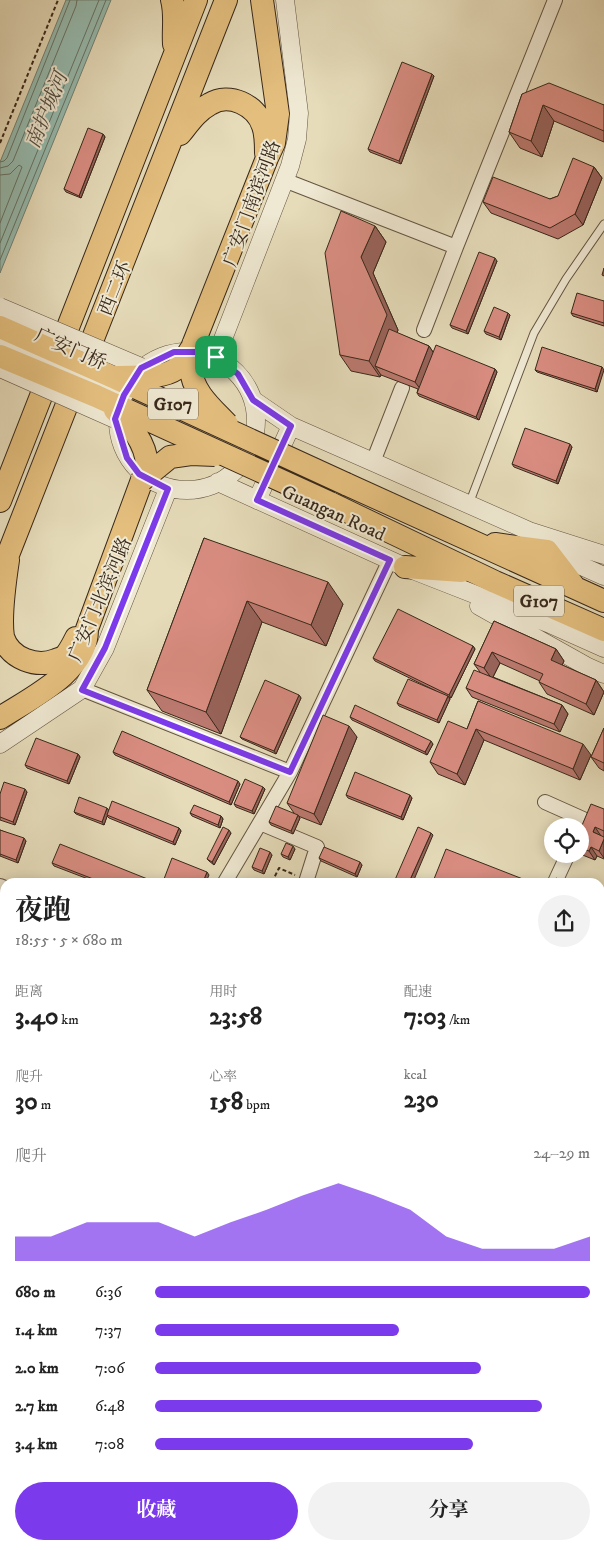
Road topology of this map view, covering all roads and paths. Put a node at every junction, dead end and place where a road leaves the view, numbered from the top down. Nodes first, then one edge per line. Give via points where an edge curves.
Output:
1 (58, 0) edge
2 (172, 0) edge
3 (196, 0) edge
4 (226, 0) edge
5 (262, 0) edge
6 (285, 0) edge
7 (555, 0) edge
8 (175, 56) junction
9 (0, 143) edge
10 (169, 149) junction
11 (267, 158) junction
12 (284, 180) junction
13 (604, 224) edge
14 (456, 247) junction
15 (0, 307) edge
16 (0, 327) edge
17 (424, 330) dead end
18 (0, 341) edge
19 (194, 346) junction
20 (0, 356) edge
21 (216, 357) junction
22 (0, 368) edge
23 (141, 368) junction
24 (402, 388) dead end
25 (115, 398) junction
26 (253, 400) junction
27 (291, 426) junction
28 (235, 432) junction
29 (228, 457) junction
30 (372, 462) junction
31 (142, 480) junction
32 (218, 482) junction
33 (168, 489) junction
34 (257, 500) junction
35 (0, 501) edge
36 (469, 505) junction
37 (529, 531) junction
38 (469, 540) junction
39 (547, 551) junction
40 (8, 554) junction
41 (604, 554) edge
42 (406, 567) junction
43 (474, 571) junction
44 (0, 575) edge
45 (604, 576) edge
46 (495, 582) junction
47 (575, 588) junction
48 (604, 601) edge
49 (548, 623) junction
50 (87, 629) junction
51 (604, 630) edge
52 (604, 648) edge
53 (604, 674) edge
54 (82, 690) junction
55 (0, 718) edge
56 (0, 744) edge
57 (290, 772) junction
58 (545, 802) dead end
59 (581, 818) edge
60 (260, 823) junction
61 (564, 863) edge
62 (227, 878) edge
63 (274, 878) edge
64 (300, 878) edge
65 (307, 878) edge
66 (557, 878) edge

1 - 9 path
2 - 8 highway
3 - 8 highway, 西二环
4 - 10 highway, 西二环
5 - 11 highway via 278,114 274,143
6 - 12 street, 广安门南滨河路 via 299,113 297,139
7 - 14 street
8 - 35 highway, 西二环
10 - 11 highway via 196,114 211,103 226,99 242,102 259,119 264,130
10 - 40 highway, 西二环
11 - 19 highway
12 - 14 street
12 - 21 street, 广安门南滨河路
13 - 36 lane via 534,333
14 - 17 street
15 - 23 street, 广安门桥, bridge
16 - 25 highway, G107, bridge
18 - 25 street, 广安门桥, bridge
19 - 25 highway, bridge via 174,370 157,375
19 - 28 highway, bridge via 190,367 192,378 201,396
20 - 25 highway, G107, bridge
21 - 23 street via 197,352 174,352
21 - 26 street via 238,374
22 - 25 street, bridge
23 - 25 street
24 - 30 street
25 - 28 highway, G107, bridge
25 - 29 highway, G107, bridge
25 - 31 highway, bridge via 144,450 147,466
25 - 33 street via 127,458 139,474
26 - 27 street
26 - 32 street via 257,422 249,451 238,468
27 - 30 street
27 - 34 street
28 - 38 highway, G107, bridge
29 - 31 highway, bridge via 191,454 170,457
29 - 43 highway, G107, bridge
30 - 36 street
31 - 50 highway
32 - 33 street via 194,489
32 - 34 street, Guangan Road
33 - 54 street, 广安门北滨河路 via 105,648
34 - 42 street, Guangan Road
36 - 37 street
37 - 39 street
37 - 41 street
38 - 39 highway
38 - 47 highway, G107
39 - 45 street
39 - 47 highway
40 - 44 highway, 西二环
40 - 50 highway via 1,614 3,637 20,658 47,664 66,656
42 - 43 highway
42 - 49 street
42 - 53 street
42 - 57 street
43 - 46 highway, G107
46 - 49 highway
46 - 51 highway, G107
47 - 48 highway, G107
49 - 52 street
50 - 55 highway via 83,650 74,665
54 - 56 street, 广安门北滨河路
54 - 57 street
57 - 60 street
58 - 59 street
60 - 62 street
60 - 65 street via 317,847
61 - 66 street
63 - 64 path via 279,868

